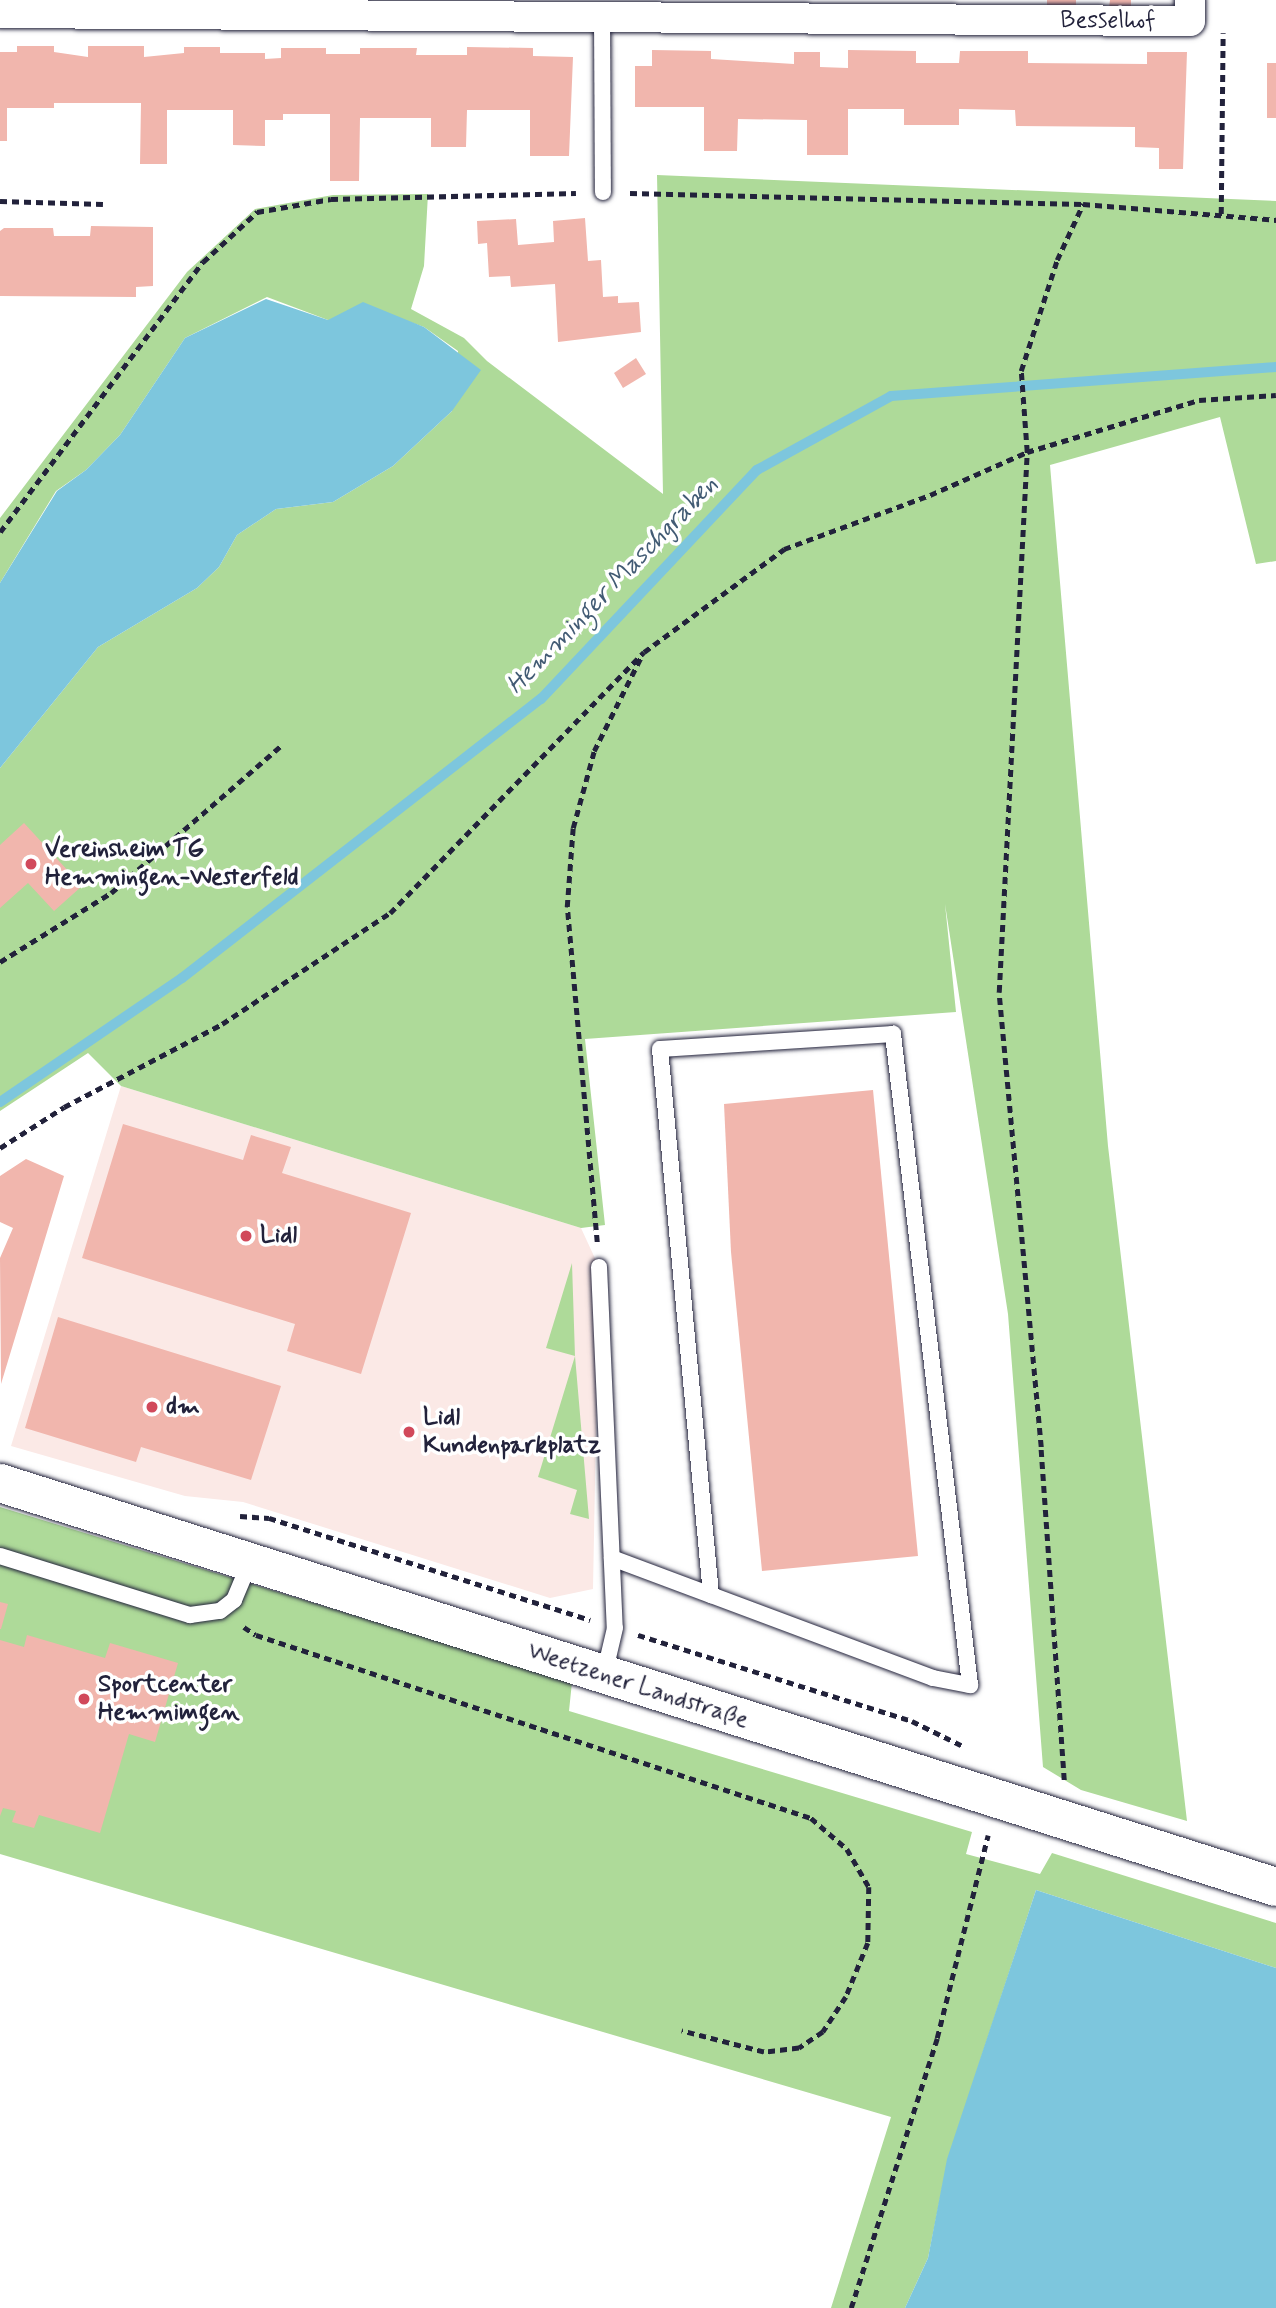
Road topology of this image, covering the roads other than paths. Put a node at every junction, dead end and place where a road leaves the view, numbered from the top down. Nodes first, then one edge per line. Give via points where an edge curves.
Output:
1 (1190, 0) edge
2 (796, 10) edge
3 (0, 13) edge
4 (603, 16) junction
5 (603, 192) road end
6 (599, 1267) road end
7 (0, 1483) edge
8 (0, 1556) edge
9 (612, 1558) junction
10 (250, 1563) junction
11 (711, 1595) junction
12 (604, 1675) junction
13 (1276, 1887) edge

1 - 2 street, Besselhof via 1190,21
2 - 4 street
3 - 4 street
4 - 5 lane
6 - 9 lane
7 - 10 main road, Weetzener Landstraße
8 - 10 lane via 190,1615 220,1611 234,1600
9 - 11 lane
9 - 12 lane via 615,1628
10 - 12 main road, Weetzener Landstraße
11 - 11 lane via 933,1678 970,1685 893,1034 660,1049
12 - 13 main road, Weetzener Landstraße

